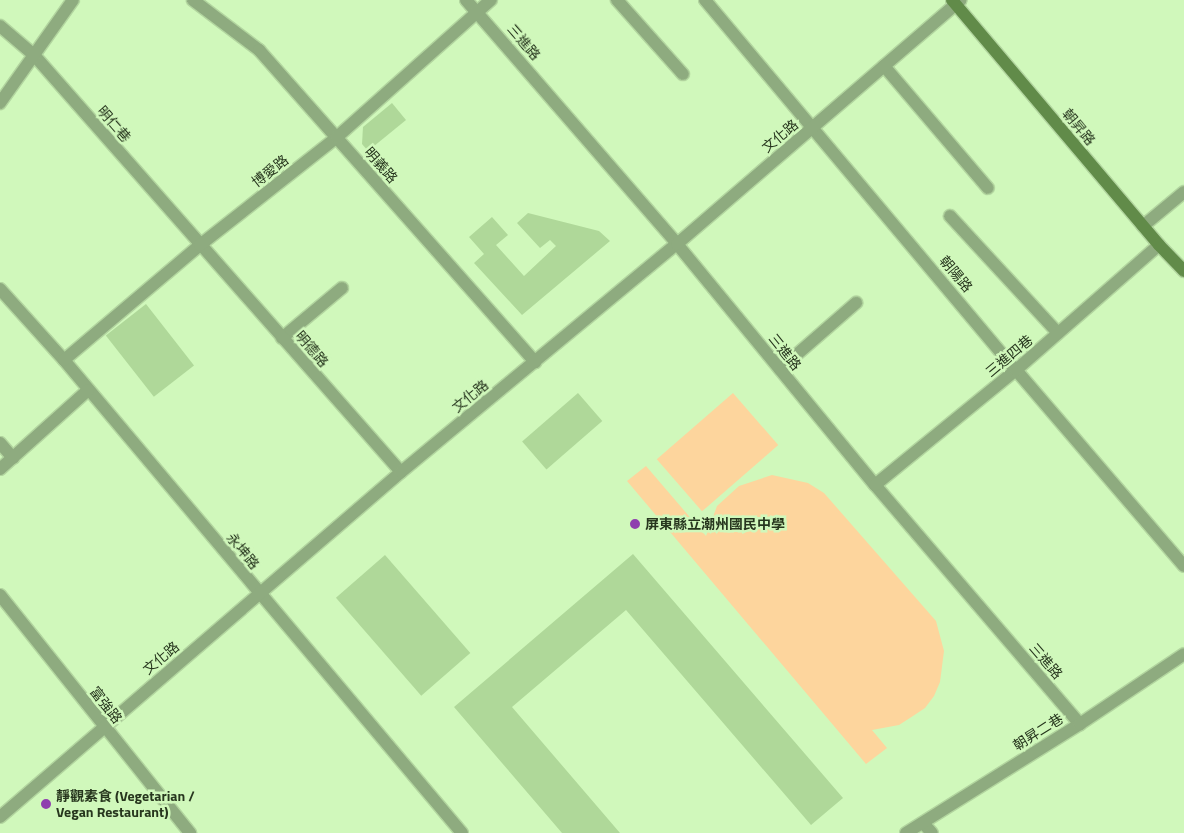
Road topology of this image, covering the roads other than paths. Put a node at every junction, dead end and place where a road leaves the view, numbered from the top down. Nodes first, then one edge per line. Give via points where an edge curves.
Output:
1 (73, 0) edge
2 (193, 0) edge
3 (466, 0) edge
4 (491, 0) edge
5 (617, 0) edge
6 (705, 0) edge
7 (956, 1) edge
8 (478, 12) junction
9 (0, 26) edge
10 (34, 55) junction
11 (884, 66) junction
12 (683, 74) dead end
13 (0, 103) edge
14 (814, 127) junction
15 (337, 137) junction
16 (988, 188) dead end
17 (1184, 192) edge
18 (950, 216) dead end
19 (1144, 226) junction
20 (677, 244) junction
21 (200, 245) junction
22 (1159, 245) junction
23 (1184, 272) edge
24 (342, 288) dead end
25 (0, 289) edge
26 (856, 303) dead end
27 (1058, 333) junction
28 (282, 338) junction
29 (64, 360) junction
30 (535, 362) junction
31 (780, 369) junction
32 (1016, 370) junction
33 (88, 390) junction
34 (0, 443) edge
35 (13, 458) junction
36 (0, 469) edge
37 (401, 472) junction
38 (875, 485) junction
39 (1184, 566) edge
40 (259, 594) junction
41 (0, 595) edge
42 (1184, 654) edge
43 (1080, 724) junction
44 (104, 727) junction
45 (0, 817) edge
46 (923, 823) junction
47 (190, 833) edge
48 (462, 833) edge
49 (906, 833) edge
50 (932, 833) edge

1 - 10 street
2 - 15 street, 明義路 via 259,50
3 - 8 street, 三進路
4 - 8 street, 博愛路
5 - 12 street
6 - 14 street, 朝陽路
7 - 11 street, 文化路
7 - 19 main road, 朝昇路
8 - 15 street, 博愛路
8 - 20 street, 三進路
9 - 10 street, 明仁巷
10 - 13 street
10 - 21 street, 明仁巷
11 - 14 street, 文化路
11 - 16 street
14 - 20 street, 文化路
14 - 32 street, 朝陽路
15 - 21 street, 博愛路
15 - 30 street, 明義路
17 - 19 street
18 - 27 street
19 - 22 main road, 朝昇路
20 - 30 street, 文化路
20 - 31 street, 三進路
21 - 28 street, 明德路
21 - 29 street, 博愛路
22 - 23 main road, 朝昇路
22 - 27 street, 三進四巷
24 - 28 street
25 - 29 street, 永坤路
26 - 31 street
27 - 32 street, 三進四巷
28 - 37 street, 明德路
29 - 33 street, 永坤路
30 - 37 street, 文化路
31 - 38 street, 三進路
32 - 38 street, 三進四巷
32 - 39 street, 朝陽路
33 - 35 street
33 - 40 street, 永坤路
34 - 35 street
35 - 36 street
37 - 40 street, 文化路
38 - 43 street, 三進路
40 - 44 street, 文化路
40 - 48 street, 永坤路
41 - 44 street, 富強路
42 - 43 street, 朝昇二巷
43 - 46 street, 朝昇二巷
44 - 45 street, 文化路
44 - 47 street, 富強路
46 - 49 street, 朝昇二巷
46 - 50 street

